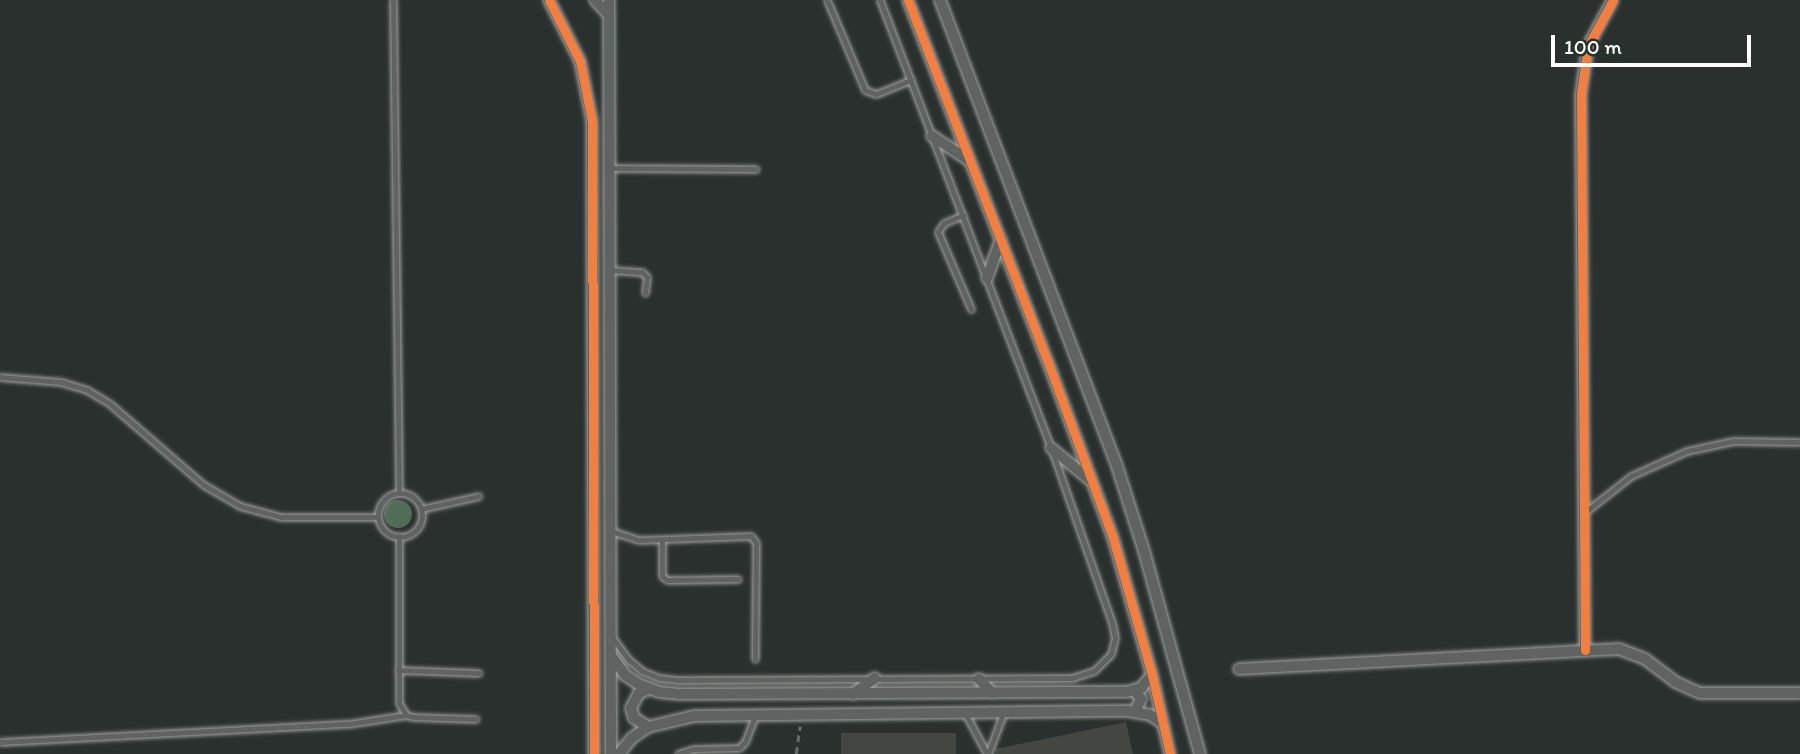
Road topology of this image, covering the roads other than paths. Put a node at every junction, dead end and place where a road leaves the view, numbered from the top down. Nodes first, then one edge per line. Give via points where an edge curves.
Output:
1 (393, 0) edge
2 (549, 0) edge
3 (595, 0) edge
4 (609, 0) edge
5 (827, 0) edge
6 (880, 0) edge
7 (908, 0) edge
8 (940, 0) edge
9 (1613, 0) edge
10 (609, 15) junction
11 (911, 80) junction
12 (932, 136) junction
13 (971, 161) junction
14 (609, 168) junction
15 (757, 169) dead end
16 (963, 215) junction
17 (1001, 239) junction
18 (609, 270) junction
19 (987, 278) junction
20 (645, 293) dead end
21 (971, 309) dead end
22 (0, 377) edge
23 (1800, 442) edge
24 (1051, 448) junction
25 (1091, 481) junction
26 (399, 493) junction
27 (479, 496) dead end
28 (421, 509) junction
29 (1584, 513) junction
30 (378, 517) junction
31 (611, 531) junction
32 (399, 536) junction
33 (662, 540) junction
34 (738, 579) dead end
35 (612, 637) junction
36 (1585, 650) junction
37 (612, 656) junction
38 (755, 659) dead end
39 (1238, 669) dead end
40 (398, 670) junction
41 (480, 673) dead end
42 (1152, 675) junction
43 (875, 678) junction
44 (979, 679) junction
45 (649, 689) junction
46 (1135, 691) junction
47 (992, 693) junction
48 (1800, 693) edge
49 (853, 695) junction
50 (1135, 712) junction
51 (1003, 714) junction
52 (406, 715) junction
53 (966, 715) junction
54 (755, 716) junction
55 (476, 719) dead end
56 (1163, 723) junction
57 (648, 727) junction
58 (0, 742) edge
59 (594, 754) edge
60 (611, 754) edge
61 (619, 754) edge
62 (678, 754) edge
63 (987, 754) edge
64 (1170, 754) edge
65 (1200, 754) edge

1 - 26 lane
2 - 59 street via 580,61 592,121
3 - 10 street
4 - 10 street
5 - 11 lane via 865,90 876,94
6 - 11 lane
7 - 13 street
8 - 65 street via 1115,460
9 - 29 street via 1588,46 1581,94
10 - 14 street
11 - 12 lane
12 - 13 street
12 - 16 lane
13 - 17 street
14 - 15 lane
14 - 18 street
16 - 19 lane
16 - 21 lane via 944,223 938,232
17 - 19 street
17 - 25 street
18 - 20 lane via 642,271 647,280
18 - 31 street
19 - 24 lane
22 - 30 lane via 61,382 87,390 110,404 204,485 240,506 281,517
23 - 29 lane via 1708,444 1640,471
24 - 25 street
24 - 44 lane via 1112,623 1113,646 1101,667 1079,677
25 - 42 street via 1120,560
26 - 28 lane via 415,499
26 - 30 lane via 383,501
27 - 28 lane
28 - 32 lane via 417,528
29 - 36 street
30 - 32 lane via 383,528
31 - 33 lane via 639,540
31 - 35 street
32 - 40 lane
33 - 34 lane via 662,576 667,580
33 - 38 lane via 749,534 754,538
35 - 37 street
35 - 43 lane via 635,666 668,679
36 - 39 street
36 - 48 street via 1633,653 1683,687 1700,693
37 - 45 street via 625,675
37 - 60 street
40 - 41 lane
40 - 52 lane via 399,704
42 - 46 street
42 - 56 street
43 - 44 lane
43 - 49 street
44 - 47 street
45 - 49 street via 680,694
45 - 57 street via 639,693 631,708 634,718
46 - 47 street
46 - 50 street via 1141,699
47 - 49 street
50 - 51 street
50 - 56 street
51 - 53 street
51 - 63 lane
52 - 55 lane
52 - 58 lane via 362,723
53 - 54 street
53 - 63 lane
54 - 57 street via 694,716
54 - 62 lane via 746,742 739,748 693,749
56 - 64 street
57 - 61 street

